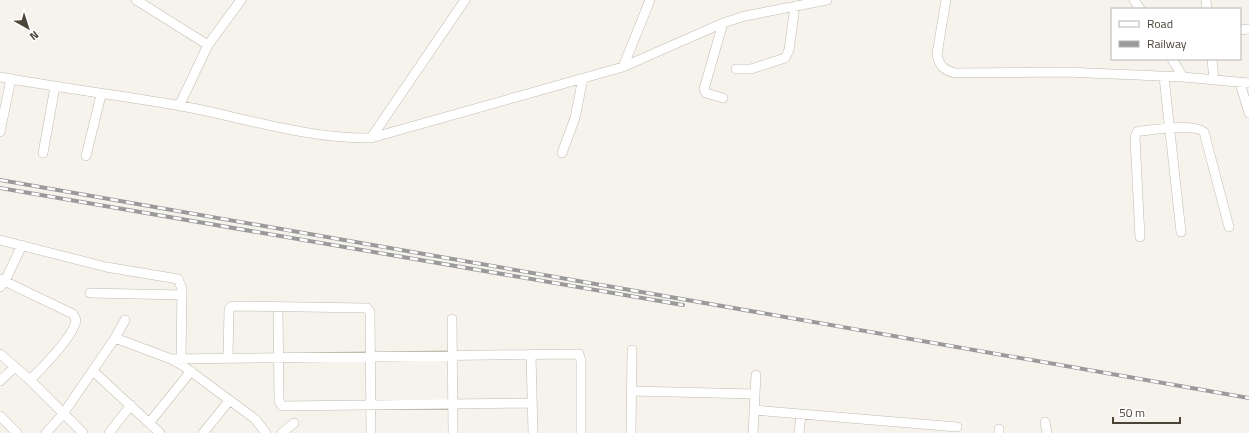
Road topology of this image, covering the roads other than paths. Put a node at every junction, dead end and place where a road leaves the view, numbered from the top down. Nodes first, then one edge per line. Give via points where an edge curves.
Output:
1 (136, 0) edge
2 (241, 0) edge
3 (465, 0) edge
4 (650, 0) edge
5 (828, 0) edge
6 (946, 0) edge
7 (795, 6) junction
8 (723, 23) junction
9 (208, 45) junction
10 (1173, 60) edge
11 (1212, 60) edge
12 (623, 67) junction
13 (736, 70) dead end
14 (1164, 76) junction
15 (0, 77) edge
16 (1183, 77) junction
17 (583, 78) junction
18 (11, 79) junction
19 (1214, 80) junction
20 (1245, 83) edge
21 (55, 87) junction
22 (101, 95) junction
23 (723, 98) dead end
24 (179, 106) junction
25 (1249, 113) edge
26 (1170, 128) junction
27 (0, 132) edge
28 (371, 138) junction
29 (43, 153) dead end
30 (562, 153) dead end
31 (86, 156) dead end
32 (1229, 227) dead end
33 (1180, 232) dead end
34 (1140, 237) dead end
35 (0, 240) edge
36 (22, 245) junction
37 (2, 282) edge
38 (90, 293) dead end
39 (182, 295) junction
40 (278, 307) junction
41 (452, 319) dead end
42 (125, 320) dead end
43 (115, 338) junction
44 (632, 350) dead end
45 (0, 354) edge
46 (452, 354) junction
47 (531, 354) junction
48 (371, 356) junction
49 (228, 358) junction
50 (279, 358) junction
51 (171, 359) junction
52 (181, 359) junction
53 (14, 367) junction
54 (93, 371) junction
55 (191, 371) junction
56 (756, 375) dead end
57 (30, 380) junction
58 (0, 381) edge
59 (632, 391) junction
60 (755, 394) junction
61 (229, 401) junction
62 (532, 403) junction
63 (454, 404) junction
64 (131, 405) junction
65 (371, 406) junction
66 (754, 410) junction
67 (64, 414) junction
68 (801, 414) junction
69 (0, 416) edge
70 (150, 422) junction
71 (1045, 422) dead end
72 (294, 423) dead end
73 (957, 428) dead end
74 (17, 433) edge
75 (46, 433) edge
76 (83, 433) edge
77 (109, 433) edge
78 (160, 433) edge
79 (203, 433) edge
80 (266, 433) edge
81 (282, 433) edge
82 (371, 433) edge
83 (453, 433) edge
84 (533, 433) edge
85 (581, 433) edge
86 (631, 433) edge
87 (753, 433) edge
88 (799, 433) edge
89 (1047, 433) edge

1 - 9 street
2 - 9 street
3 - 28 street
4 - 12 street
5 - 7 street
6 - 14 street via 937,54 939,63 948,71
7 - 8 street
7 - 13 street via 789,50 785,58 751,69
8 - 12 street
8 - 23 street via 704,90
9 - 24 street
10 - 16 street
11 - 19 street
12 - 17 street
14 - 16 street
14 - 26 street
15 - 18 street
16 - 19 street
17 - 28 street
17 - 30 street via 575,118
18 - 21 street
18 - 27 street
19 - 20 street
20 - 25 street
21 - 22 street
21 - 29 street
22 - 24 street
22 - 31 street
24 - 28 street via 330,137
26 - 32 street via 1199,128 1204,132
26 - 33 street
26 - 34 street via 1140,131 1135,135
35 - 36 street
36 - 37 street
36 - 39 street via 106,267 175,278 180,282
37 - 57 street via 73,314 76,320 74,327 56,352
38 - 39 street
39 - 52 street
40 - 48 street via 367,308 370,312
40 - 49 street via 230,307
40 - 50 street
41 - 46 street
42 - 43 street
43 - 51 street
43 - 54 street
44 - 59 street
45 - 53 street
46 - 47 street
46 - 48 street
46 - 63 street
47 - 62 street
47 - 85 street via 579,354
48 - 50 street
48 - 65 street
49 - 50 street
49 - 52 street
50 - 65 street via 279,401 282,406
51 - 52 street
51 - 55 street
53 - 57 street
53 - 58 street
54 - 64 street
54 - 67 street
55 - 61 street
55 - 70 street
56 - 60 street
57 - 67 street
59 - 60 street
59 - 86 street
60 - 66 street
61 - 79 street
61 - 80 street via 255,419
62 - 63 street
62 - 84 street
63 - 65 street
63 - 83 street
64 - 70 street
64 - 77 street
65 - 82 street
66 - 68 street
66 - 87 street
67 - 75 street
67 - 76 street
68 - 73 street
68 - 88 street
69 - 74 street
70 - 78 street
71 - 89 street
72 - 81 street

